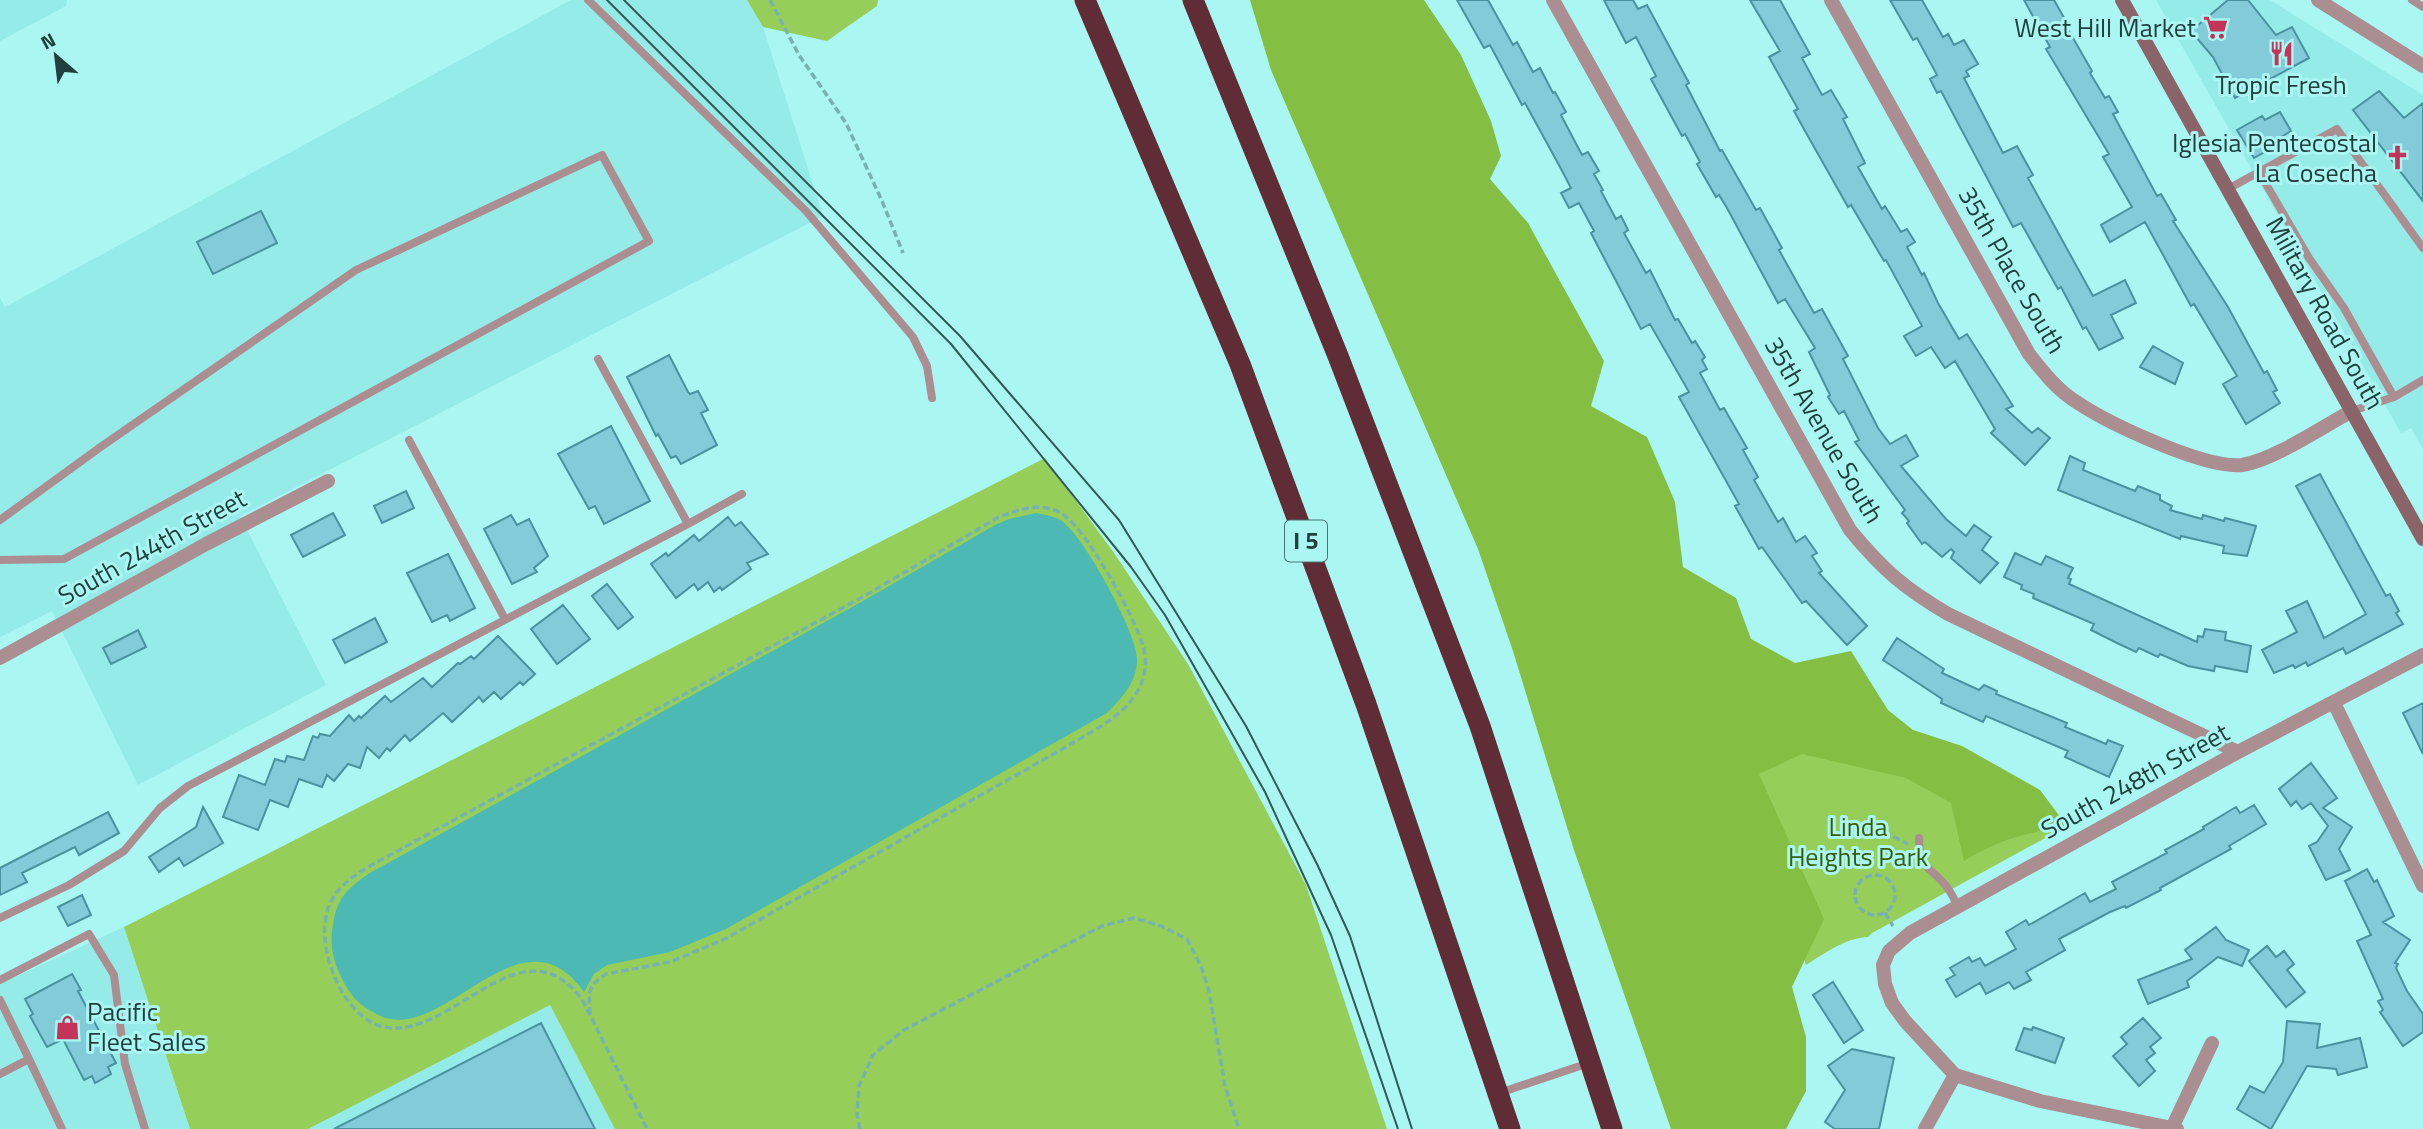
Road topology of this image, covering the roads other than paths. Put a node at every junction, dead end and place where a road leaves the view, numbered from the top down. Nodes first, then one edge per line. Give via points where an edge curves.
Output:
1 (588, 0) edge
2 (1085, 0) edge
3 (1192, 0) edge
4 (1553, 0) edge
5 (1831, 0) edge
6 (2122, 0) edge
7 (2318, 0) edge
8 (2412, 0) edge
9 (2423, 7) edge
10 (2423, 66) edge
11 (2259, 172) junction
12 (2228, 189) junction
13 (2423, 248) edge
14 (598, 359) dead end
15 (2423, 380) edge
16 (2393, 397) junction
17 (932, 398) dead end
18 (2352, 411) junction
19 (409, 440) dead end
20 (328, 481) dead end
21 (742, 494) dead end
22 (0, 520) edge
23 (688, 524) junction
24 (2423, 539) edge
25 (0, 560) edge
26 (505, 619) junction
27 (2423, 655) edge
28 (0, 658) edge
29 (2334, 703) junction
30 (2238, 752) junction
31 (1919, 838) dead end
32 (2423, 886) edge
33 (1958, 906) junction
34 (0, 918) edge
35 (0, 980) edge
36 (0, 1000) edge
37 (2212, 1043) dead end
38 (29, 1059) junction
39 (1590, 1062) junction
40 (0, 1074) edge
41 (1955, 1075) junction
42 (1499, 1093) junction
43 (2175, 1128) edge
44 (62, 1129) edge
45 (145, 1129) edge
46 (1510, 1129) edge
47 (1612, 1129) edge
48 (1925, 1129) edge

1 - 17 lane via 806,211 913,337 927,366
2 - 42 highway, I 5 via 1240,364 1366,704
3 - 39 highway via 1338,356 1480,726
4 - 30 street, 35th Avenue South via 1850,530 1878,564 1910,592 1948,614
5 - 18 street, 35th Place South via 2029,354 2051,382 2078,403 2166,446 2224,465 2261,459
6 - 12 main road, Military Road South
7 - 10 street
8 - 9 lane
11 - 12 lane
11 - 13 lane via 2337,129
11 - 16 lane
12 - 18 main road, Military Road South
14 - 23 lane
15 - 16 lane
16 - 18 lane
18 - 24 main road, Military Road South
19 - 26 lane
20 - 28 street, South 244th Street
21 - 23 lane
22 - 25 lane via 356,270 602,155 649,241 64,559
23 - 26 lane
26 - 34 lane via 188,786 160,808 124,851 69,885
27 - 29 street, South 248th Street
29 - 30 street, South 248th Street
29 - 32 street
30 - 33 street, South 248th Street
31 - 33 lane via 1923,863
33 - 41 street, South 248th Street via 1898,942 1884,965 1892,1003
35 - 45 lane via 89,934 114,975 125,1064
36 - 38 lane
37 - 43 street
38 - 40 lane
38 - 44 lane
39 - 42 lane
39 - 47 highway
41 - 43 street via 2040,1101
41 - 48 street
42 - 46 highway, I 5

